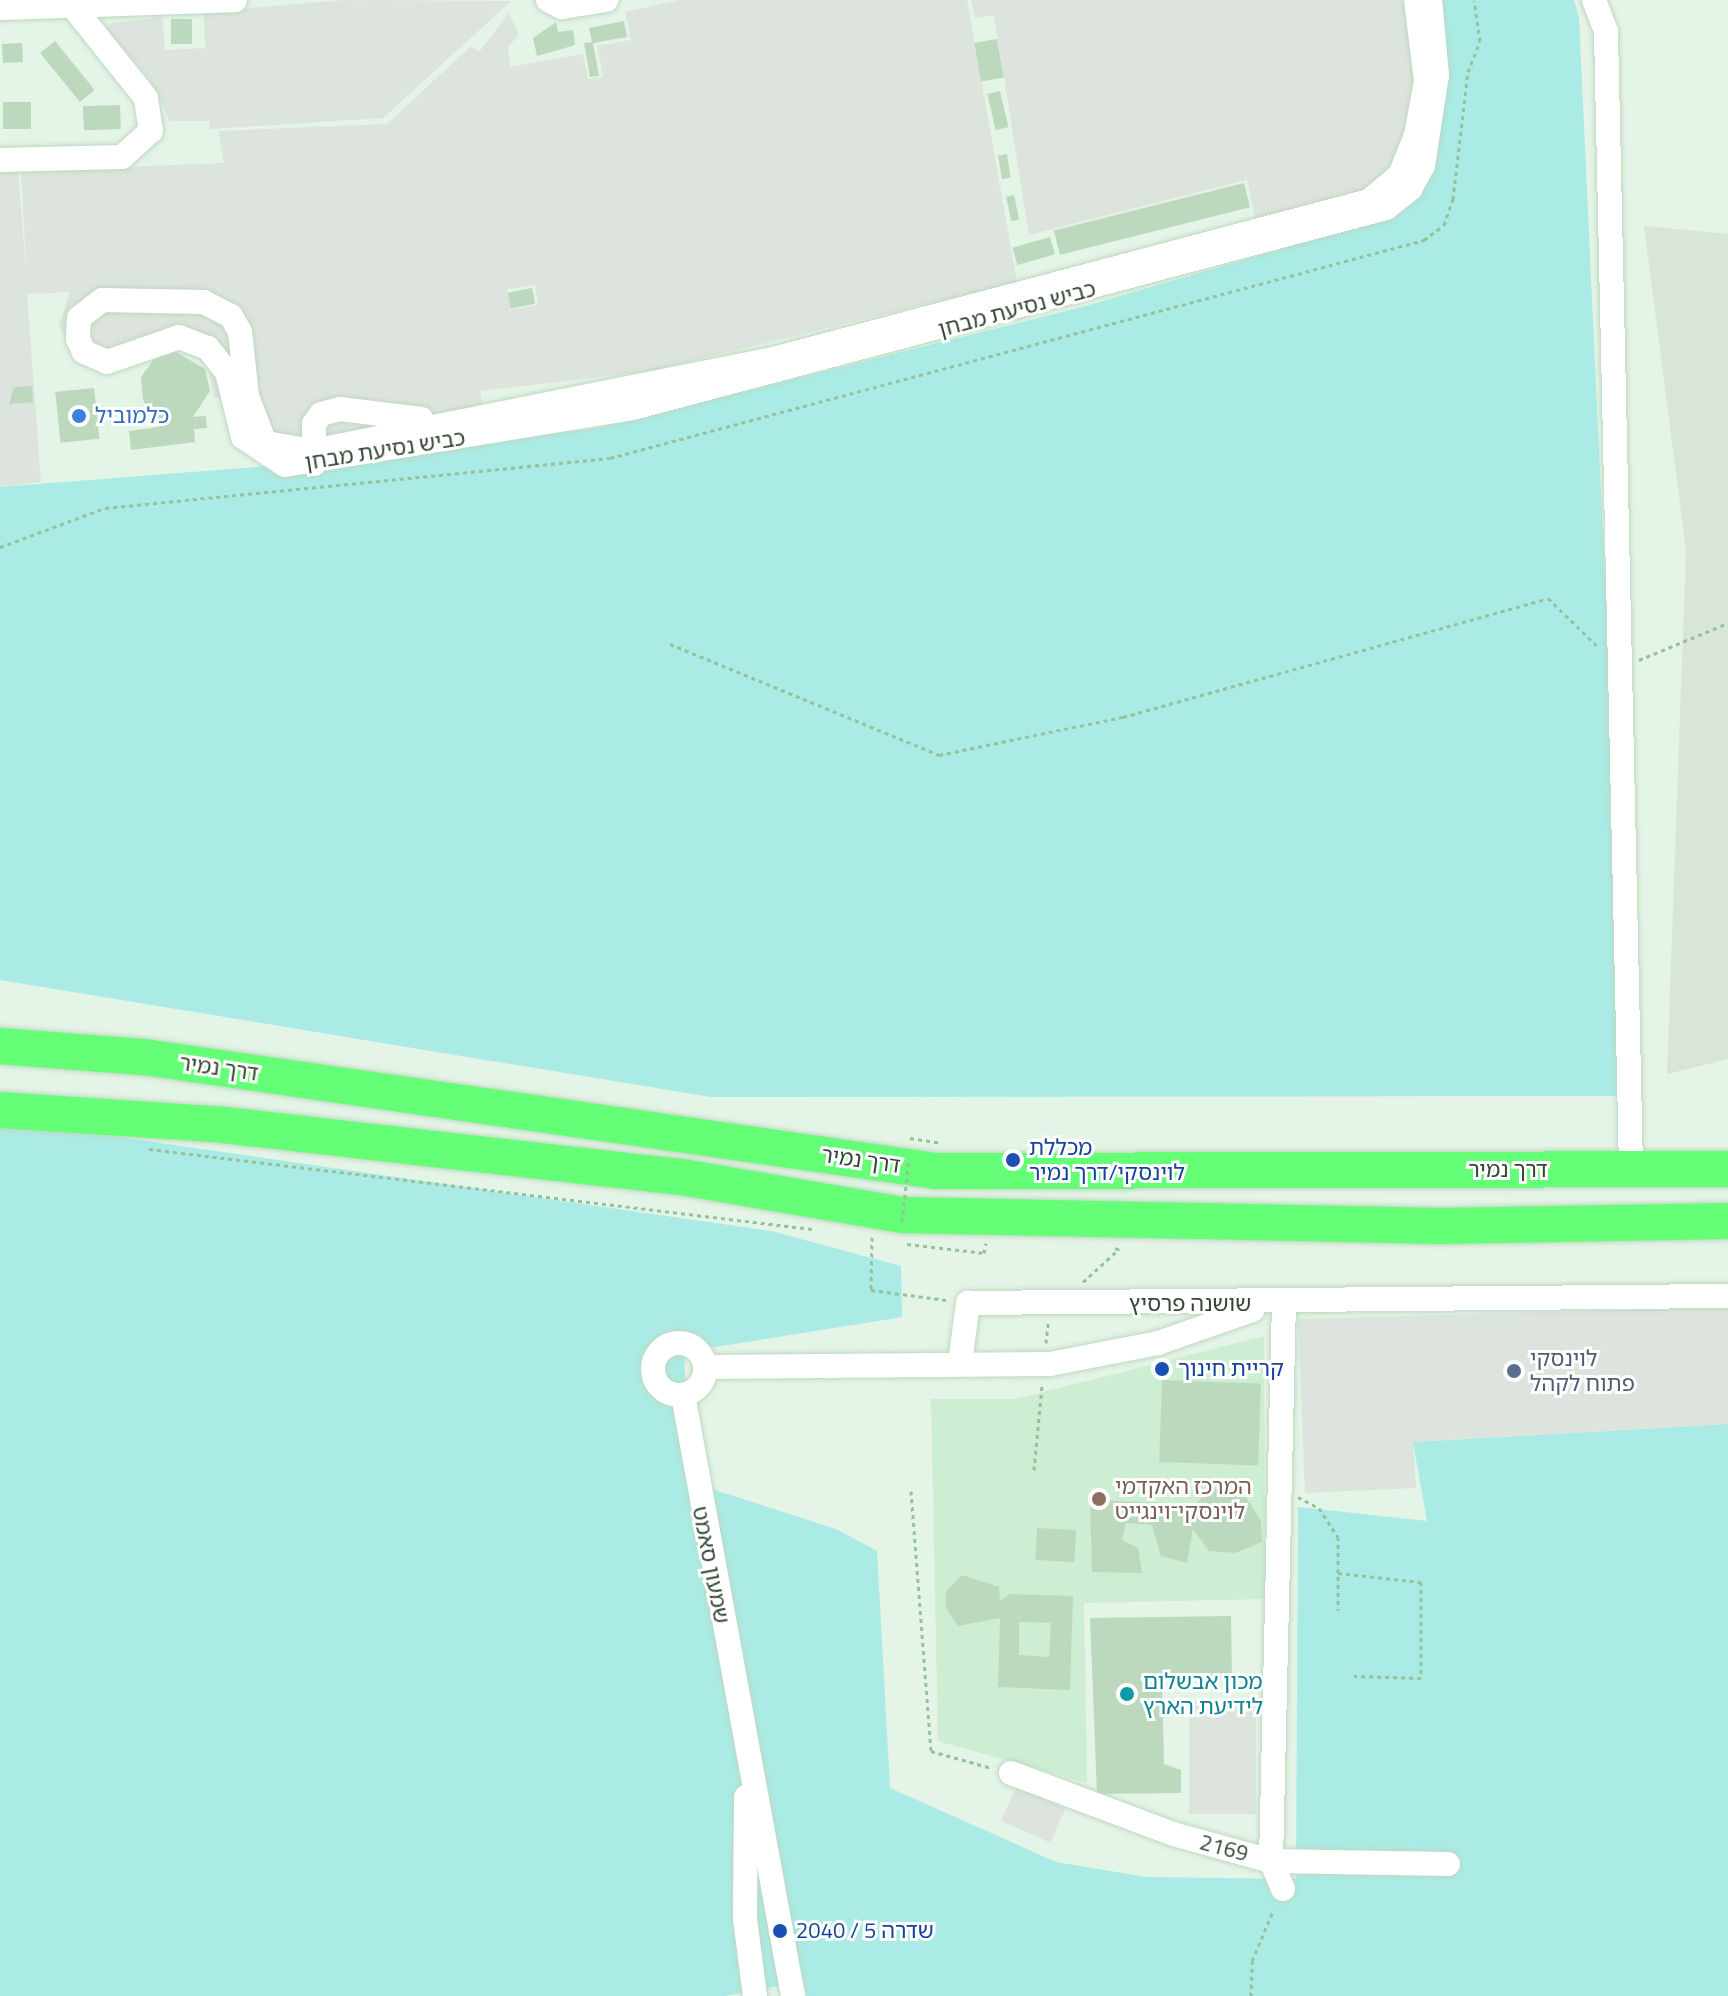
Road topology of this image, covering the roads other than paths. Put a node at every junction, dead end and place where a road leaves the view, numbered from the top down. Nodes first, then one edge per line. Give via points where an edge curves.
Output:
1 (235, 0) edge
2 (548, 0) edge
3 (606, 0) edge
4 (1416, 0) edge
5 (1430, 0) edge
6 (1594, 0) edge
7 (78, 2) edge
8 (0, 8) edge
9 (0, 160) edge
10 (447, 421) junction
11 (314, 458) junction
12 (0, 1046) edge
13 (0, 1110) edge
14 (1631, 1169) junction
15 (1728, 1169) edge
16 (1728, 1221) edge
17 (1728, 1296) edge
18 (1276, 1304) junction
19 (960, 1363) junction
20 (705, 1367) junction
21 (683, 1395) junction
22 (744, 1734) junction
23 (1011, 1773) road end
24 (1271, 1861) junction
25 (1448, 1864) dead end
26 (1283, 1889) road end
27 (755, 1996) edge
28 (793, 1996) edge

1 - 7 street
2 - 3 street via 562,7
4 - 10 street, כביש נסיעת מבחן via 1426,81 1416,135 1400,175 1369,201 773,359 629,392
5 - 11 street, כביש נסיעת מבחן via 1437,75 1423,166 1410,189 1366,217 633,408
6 - 14 street via 1606,32
7 - 8 street
7 - 9 street via 146,98 151,131 122,157
10 - 11 street, כביש נסיעת מבחן
10 - 11 street via 340,409 314,424
11 - 11 street, כביש נסיעת מבחן via 280,449 255,428 240,332 231,316 164,296 102,300 79,318 78,339 97,360 179,337 208,348 227,372 243,437 285,465
12 - 14 highway, דרך נמיר via 144,1057 936,1171
13 - 16 highway, דרך נמיר via 224,1125 688,1178 902,1215 1440,1226
14 - 15 highway, דרך נמיר
17 - 18 street, שושנה פרסיץ
18 - 19 street via 1158,1343 1044,1365
18 - 19 street, שושנה פרסיץ via 968,1303
18 - 24 street via 1283,1492
19 - 20 street
20 - 21 street via 698,1387
20 - 21 street via 688,1345 657,1355 655,1380
21 - 22 street, שמעון סאמט
22 - 27 street, שמעון סאמט via 745,1905
22 - 28 street, שמעון סאמט
23 - 24 street, 2169 via 1173,1834
24 - 25 street, 2169
24 - 26 street

